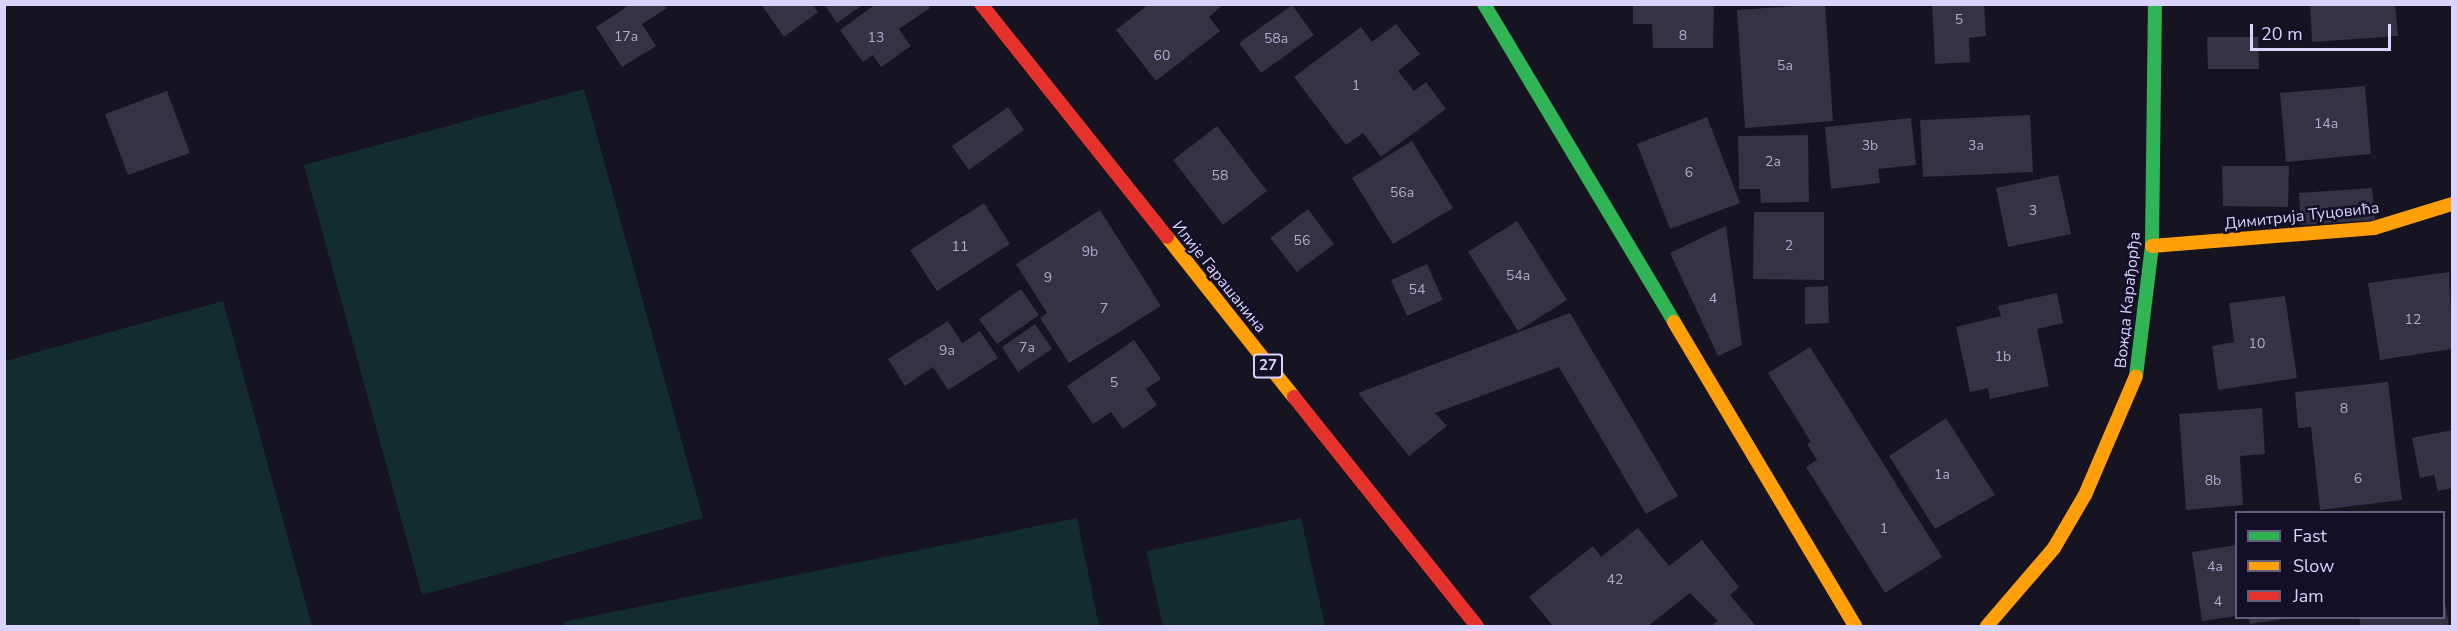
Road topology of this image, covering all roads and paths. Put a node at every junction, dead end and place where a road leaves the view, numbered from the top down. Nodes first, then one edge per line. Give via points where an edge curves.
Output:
1 (981, 4) edge
2 (1484, 4) edge
3 (2155, 4) edge
4 (2452, 204) edge
5 (2152, 246) junction
6 (1477, 627) edge
7 (1855, 627) edge
8 (1987, 627) edge

1 - 6 main road, Илије Гарашанина / 27
2 - 7 main road
3 - 5 main road, Вожда Карађорђа
4 - 5 main road, Димитрија Туцовића via 2374,228
5 - 8 main road, Вожда Карађорђа via 2140,362 2132,394 2085,495 2054,548

